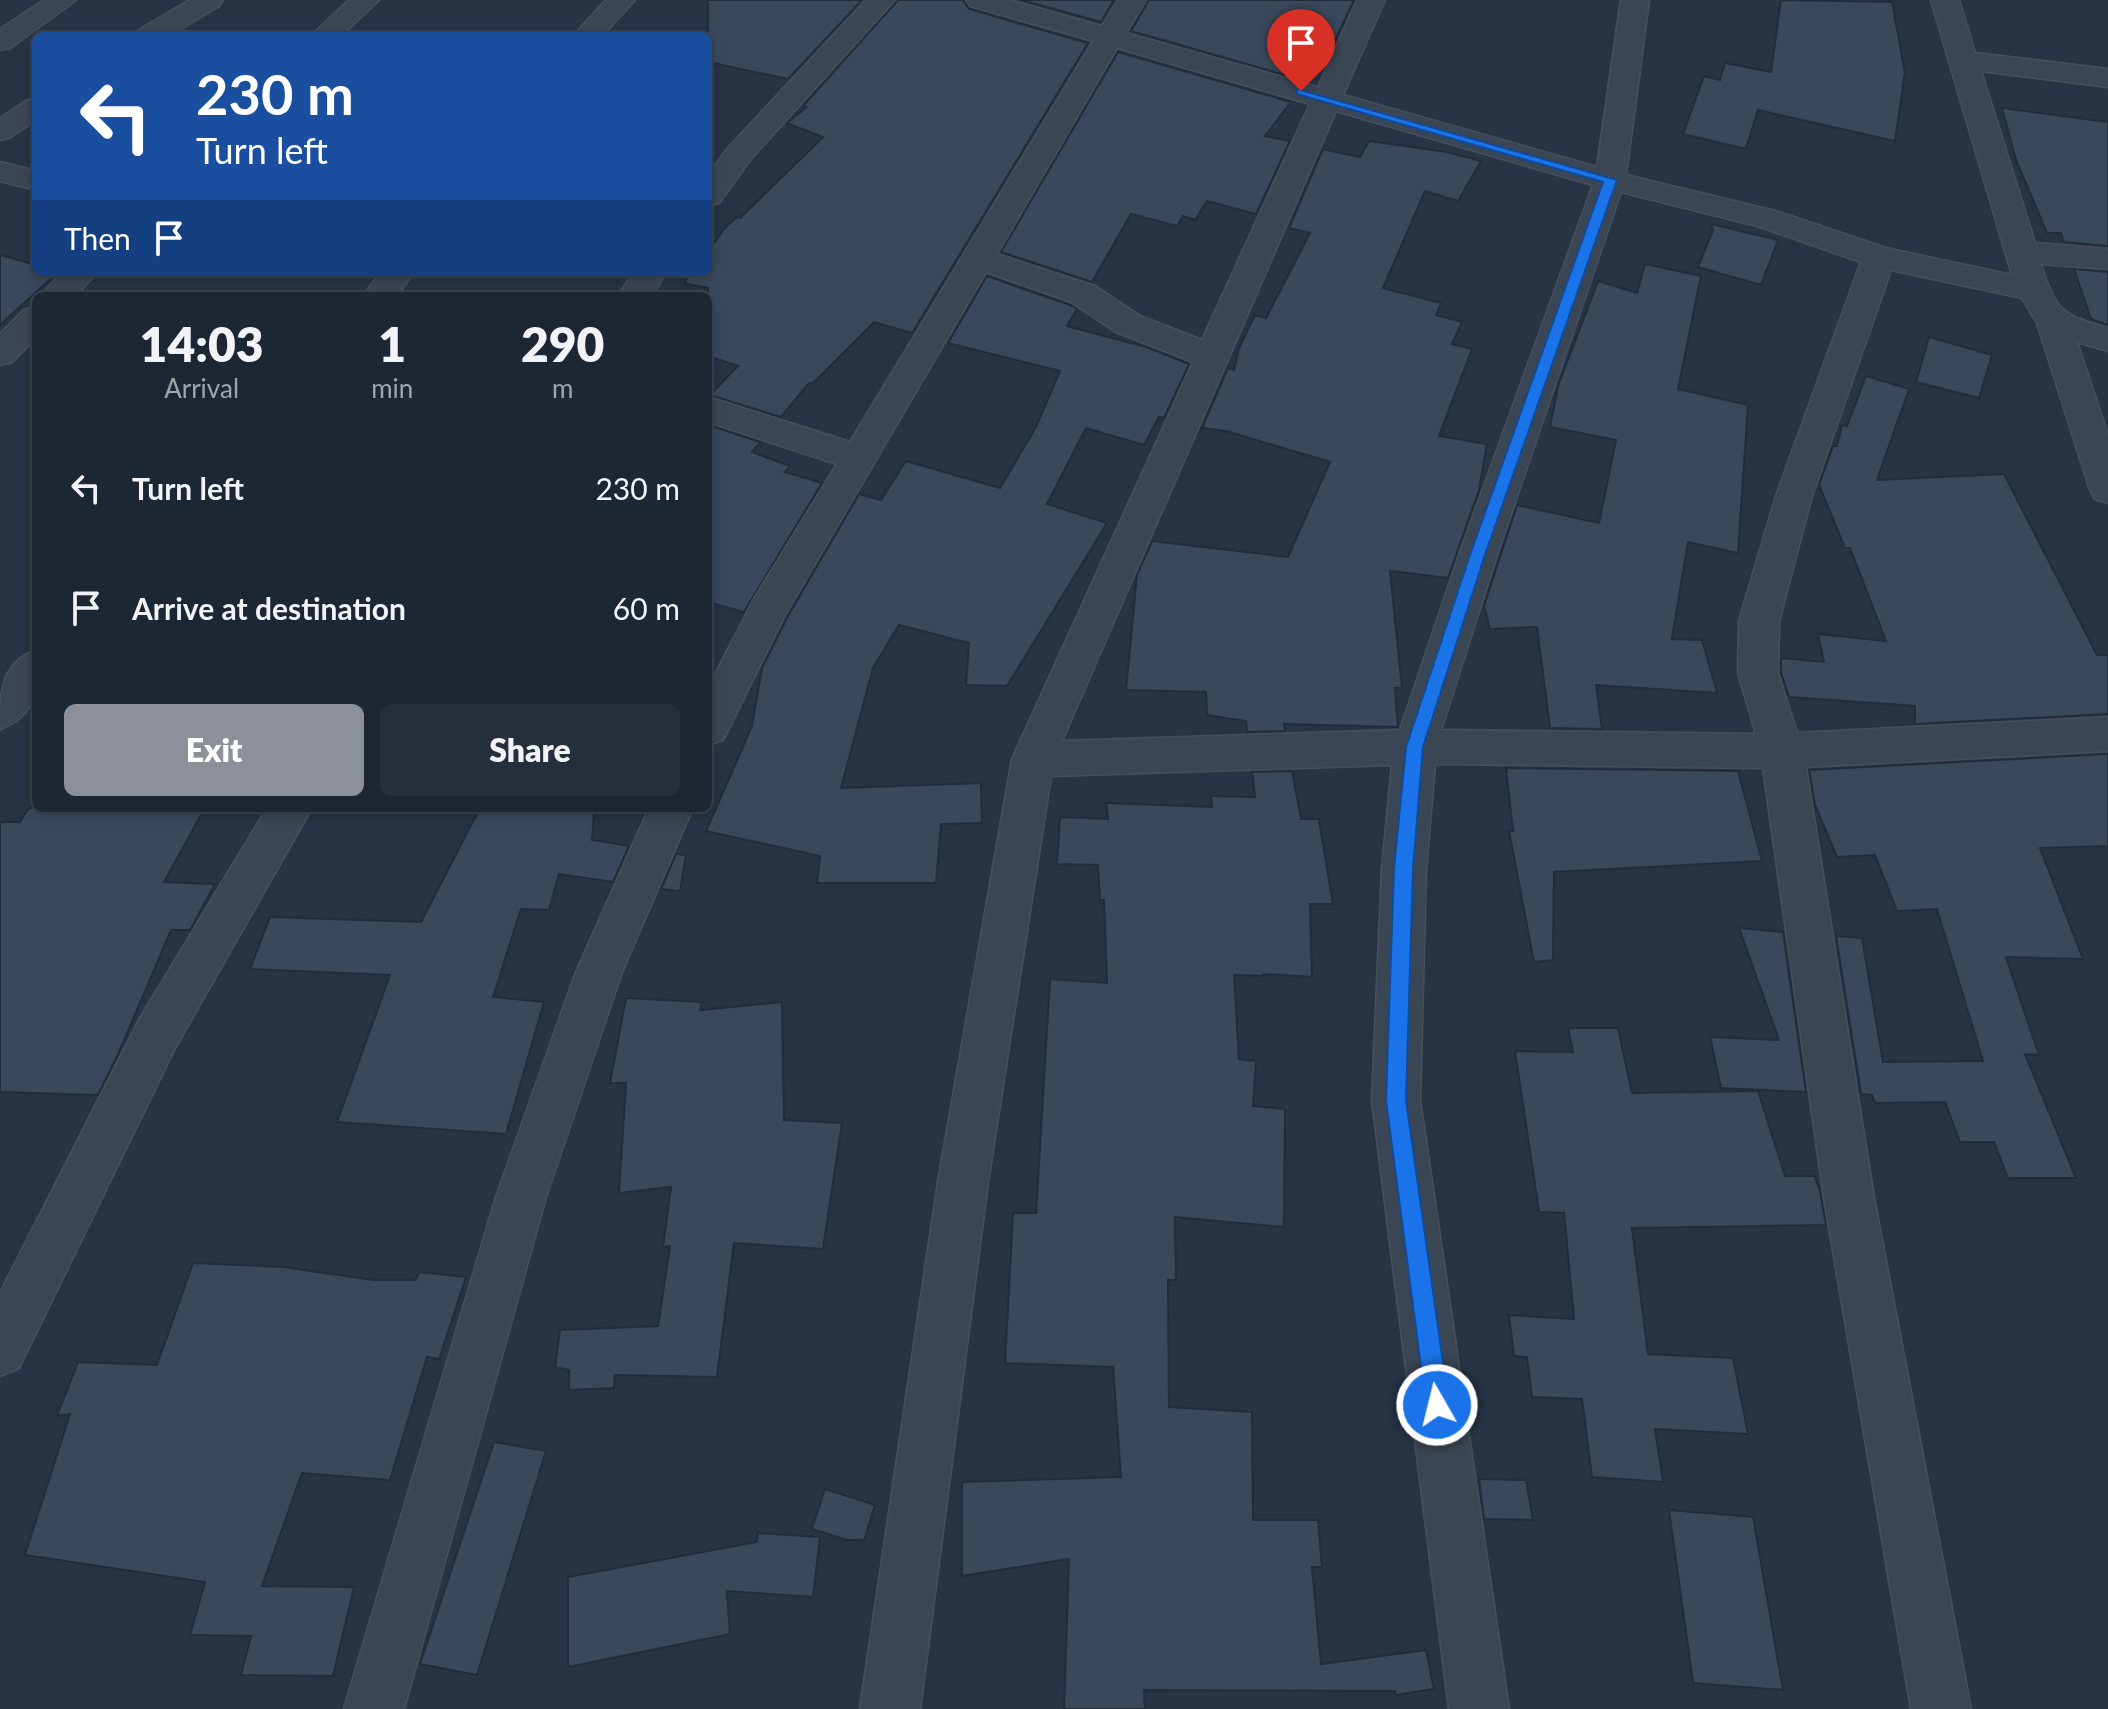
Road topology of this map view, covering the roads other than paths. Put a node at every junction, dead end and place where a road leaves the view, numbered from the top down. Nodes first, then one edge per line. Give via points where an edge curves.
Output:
1 (62, 0) edge
2 (209, 0) edge
3 (365, 0) edge
4 (621, 0) edge
5 (881, 0) edge
6 (980, 0) edge
7 (1132, 0) edge
8 (1371, 0) edge
9 (1635, 0) edge
10 (1945, 0) edge
11 (156, 32) edge
12 (329, 32) edge
13 (591, 32) edge
14 (1111, 36) junction
15 (0, 42) edge
16 (1961, 60) junction
17 (2108, 78) edge
18 (1328, 99) junction
19 (32, 110) edge
20 (0, 131) edge
21 (0, 171) edge
22 (32, 180) edge
23 (1610, 180) junction
24 (712, 191) edge
25 (2021, 252) junction
26 (1879, 257) junction
27 (978, 259) junction
28 (2108, 259) edge
29 (77, 276) edge
30 (2033, 290) junction
31 (61, 292) edge
32 (32, 322) edge
33 (2054, 323) junction
34 (2108, 340) edge
35 (0, 354) edge
36 (1212, 357) junction
37 (712, 410) edge
38 (857, 457) junction
39 (2108, 490) edge
40 (32, 671) edge
41 (0, 712) edge
42 (712, 720) edge
43 (2108, 734) edge
44 (1415, 747) junction
45 (1782, 751) junction
46 (1033, 759) junction
47 (288, 812) edge
48 (669, 812) edge
49 (0, 1349) edge
50 (374, 1709) edge
51 (890, 1709) edge
52 (1479, 1709) edge
53 (1941, 1709) edge

1 - 15 street
2 - 11 street
3 - 12 street
4 - 13 street
5 - 24 street via 739,154
6 - 14 street
7 - 14 street
8 - 18 street
9 - 23 street
10 - 16 street
14 - 18 street
14 - 27 street
16 - 17 street
16 - 25 street
18 - 23 street
18 - 36 street
19 - 20 street
21 - 22 street
23 - 26 street via 1768,219
23 - 44 street
25 - 28 street
25 - 30 street
26 - 30 street
26 - 45 street via 1794,496 1759,621 1758,673
27 - 36 street via 1083,294 1128,324
27 - 38 street
29 - 31 street
30 - 33 street
32 - 35 street
33 - 34 street
33 - 39 street
36 - 46 street
37 - 38 street
38 - 42 street via 768,610
40 - 41 street
43 - 45 street
44 - 45 street
44 - 46 street
44 - 52 street via 1404,869 1396,1100
45 - 53 street via 1849,1198
46 - 51 street via 963,1182
47 - 49 street via 157,1034
48 - 50 street via 599,972 521,1197

